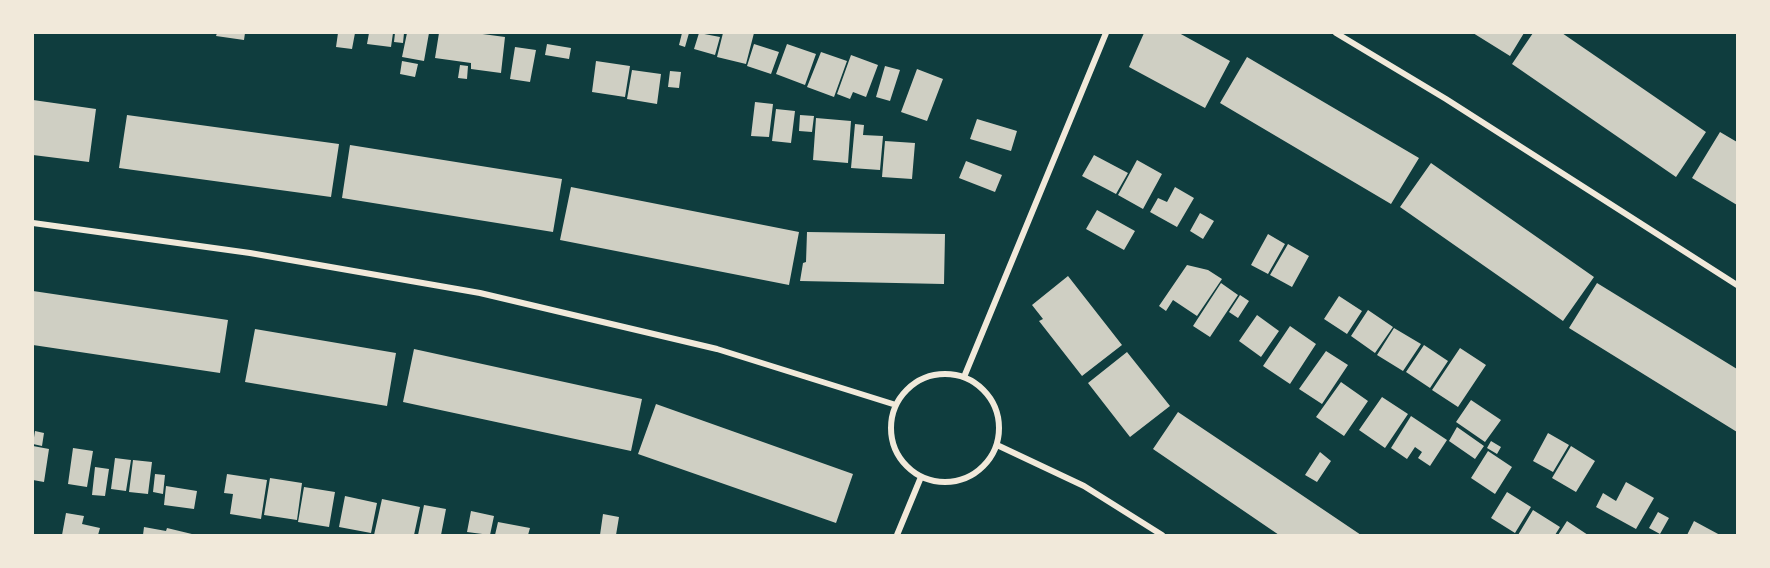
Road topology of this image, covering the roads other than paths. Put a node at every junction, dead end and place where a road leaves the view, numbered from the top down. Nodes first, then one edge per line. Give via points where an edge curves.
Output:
1 (1106, 33) edge
2 (1336, 33) edge
3 (33, 224) edge
4 (1737, 285) edge
5 (964, 377) junction
6 (896, 405) junction
7 (997, 445) junction
8 (921, 477) junction
9 (897, 535) edge
10 (1162, 535) edge

1 - 5 street
2 - 4 street
3 - 6 street via 250,253 480,292 717,349
5 - 6 street via 933,375 918,381
5 - 7 street via 990,397 1000,428
6 - 8 street via 892,437 898,454
7 - 8 street via 988,461 958,481 939,482
7 - 10 street via 1084,486
8 - 9 street

